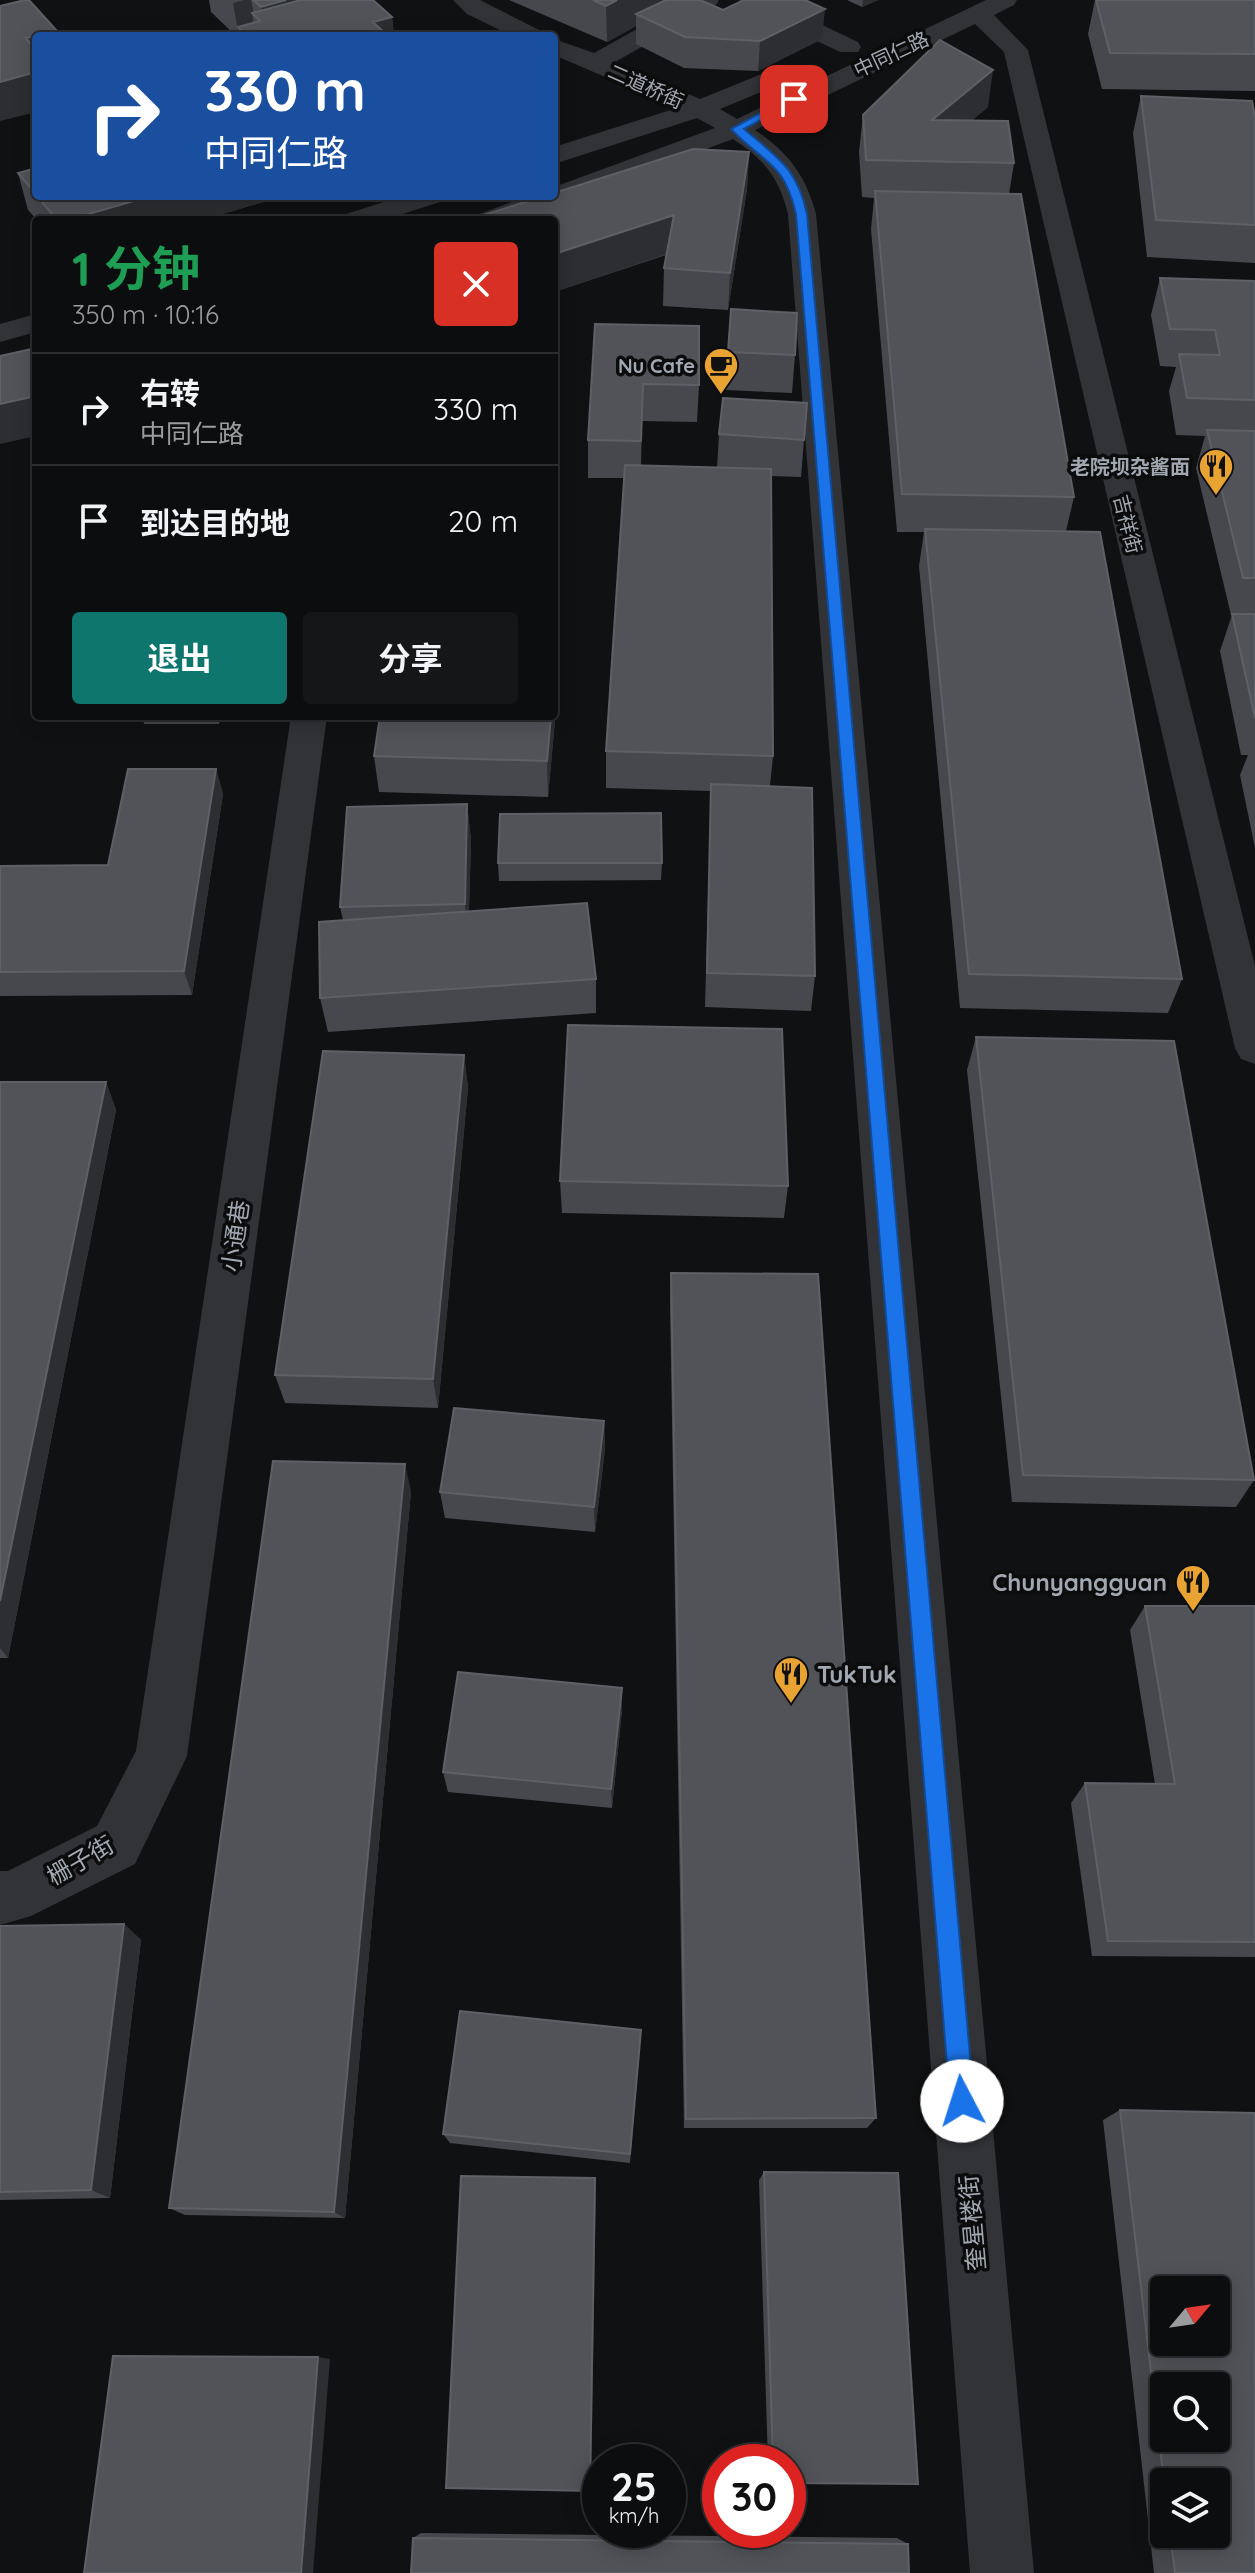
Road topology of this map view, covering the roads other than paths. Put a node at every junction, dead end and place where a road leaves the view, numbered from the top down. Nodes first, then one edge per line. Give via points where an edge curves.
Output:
1 (465, 0) edge
2 (707, 0) edge
3 (751, 0) edge
4 (982, 4) edge
5 (524, 32) edge
6 (849, 47) junction
7 (558, 48) edge
8 (595, 63) junction
9 (718, 119) junction
10 (558, 155) edge
11 (558, 190) edge
12 (418, 200) edge
13 (534, 200) edge
14 (368, 216) edge
15 (498, 216) edge
16 (32, 324) edge
17 (0, 333) edge
18 (308, 720) edge
19 (1255, 1048) edge
20 (161, 1756) joint
21 (0, 1898) edge
22 (1002, 2573) edge

1 - 5 street
2 - 8 street
3 - 6 street
4 - 6 street
4 - 9 street, 中同仁路
4 - 19 street, 吉祥街 via 1016,50
6 - 9 street
7 - 8 street, 二道桥街
8 - 9 street, 二道桥街
9 - 10 street
9 - 11 street, 中同仁路
9 - 22 street, 奎星楼街 via 779,164 795,185 802,214
12 - 14 street
13 - 15 street, 中同仁路
16 - 17 street
18 - 20 street, 小通巷
20 - 21 street, 栅子街 via 116,1845 12,1897

